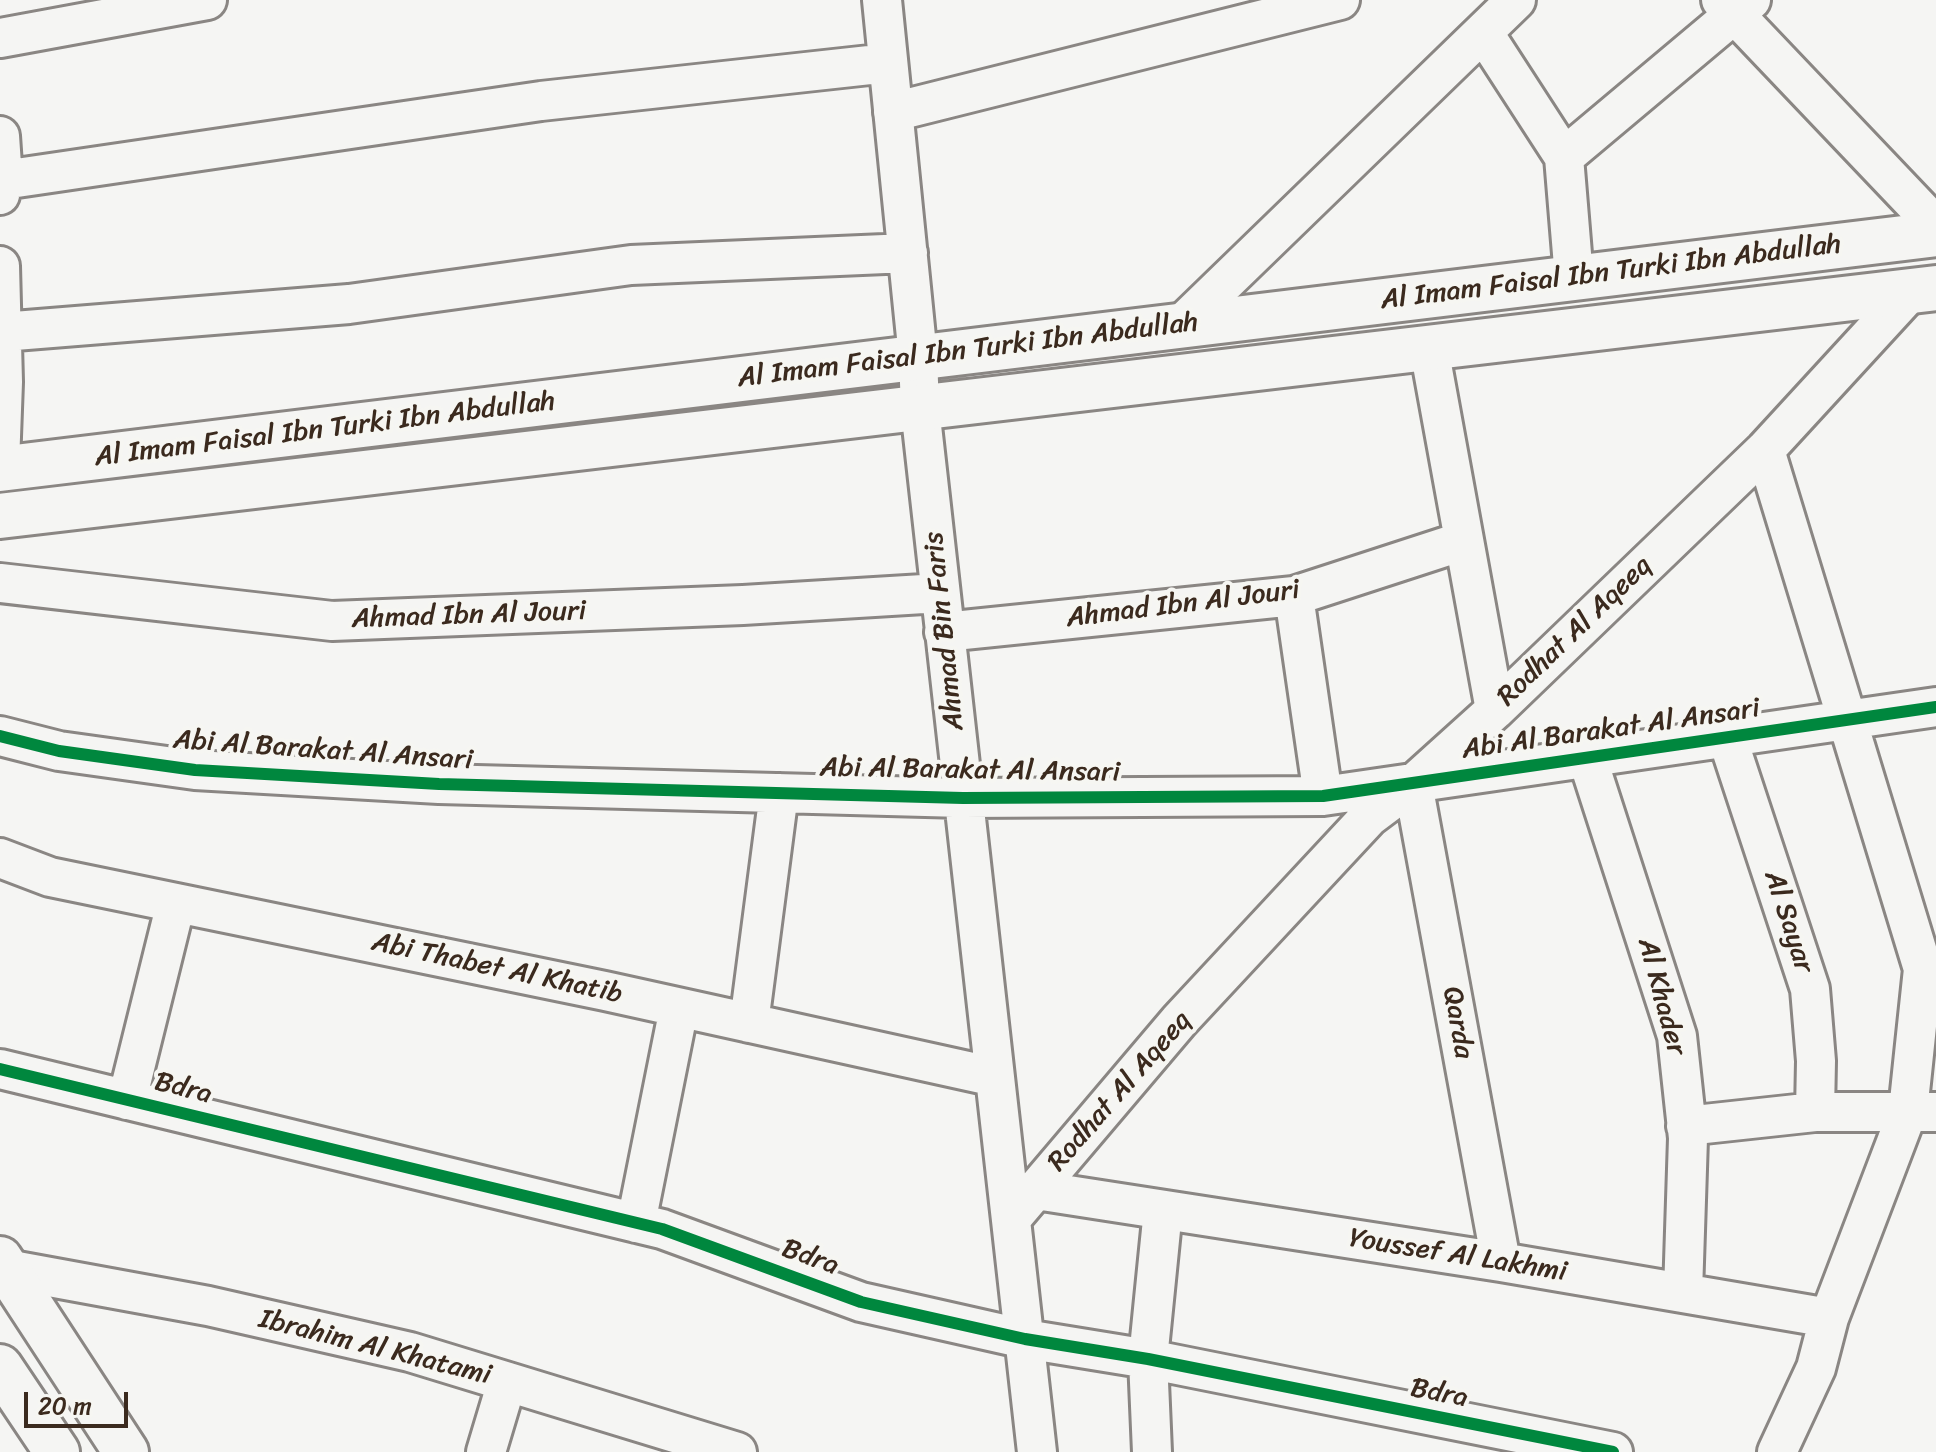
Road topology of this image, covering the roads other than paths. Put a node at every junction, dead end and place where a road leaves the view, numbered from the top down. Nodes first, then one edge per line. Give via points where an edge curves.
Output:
1 (207, 0) edge
2 (882, 0) edge
3 (1340, 0) edge
4 (1516, 0) edge
5 (1736, 5) edge
6 (1483, 32) junction
7 (0, 38) edge
8 (888, 63) junction
9 (893, 112) junction
10 (0, 136) edge
11 (1564, 157) junction
12 (2, 187) edge
13 (1936, 226) edge
14 (1936, 234) edge
15 (908, 253) junction
16 (0, 266) edge
17 (1574, 278) junction
18 (1924, 289) edge
19 (1180, 326) junction
20 (2, 332) edge
21 (1429, 348) junction
22 (918, 357) junction
23 (2, 382) edge
24 (920, 408) junction
25 (1765, 450) junction
26 (0, 466) edge
27 (0, 516) edge
28 (1463, 541) junction
29 (0, 583) edge
30 (940, 593) junction
31 (1294, 596) junction
32 (944, 632) junction
33 (1936, 707) edge
34 (1495, 710) junction
35 (1846, 720) junction
36 (0, 736) edge
37 (1727, 737) junction
38 (1587, 757) junction
39 (1413, 784) junction
40 (779, 793) junction
41 (1323, 796) junction
42 (963, 798) junction
43 (0, 858) edge
44 (176, 903) junction
45 (1925, 940) edge
46 (679, 1008) junction
47 (749, 1023) junction
48 (0, 1069) edge
49 (995, 1077) junction
50 (127, 1100) junction
51 (1922, 1111) edge
52 (1815, 1112) junction
53 (1686, 1126) junction
54 (1036, 1190) junction
55 (1163, 1210) junction
56 (1011, 1219) junction
57 (636, 1223) junction
58 (1501, 1262) junction
59 (3, 1264) edge
60 (1683, 1293) junction
61 (1829, 1318) junction
62 (1025, 1339) junction
63 (1148, 1359) junction
64 (0, 1367) edge
65 (507, 1382) junction
66 (1541, 1446) edge
67 (57, 1452) edge
68 (126, 1452) edge
69 (486, 1452) edge
70 (737, 1452) edge
71 (1037, 1452) edge
72 (1152, 1452) edge
73 (1613, 1452) edge
74 (1777, 1452) edge

1 - 7 street
2 - 8 street, Ahmad Bin Faris
3 - 9 street
4 - 6 street
5 - 11 street
5 - 13 street
6 - 11 street
6 - 19 street
8 - 9 street, Ahmad Bin Faris
8 - 12 street via 541,101
9 - 15 street, Ahmad Bin Faris
10 - 12 street
11 - 17 street
14 - 17 main road, Al Imam Faisal Ibn Turki Ibn Abdullah
15 - 20 street via 631,265 349,304
15 - 22 street, Ahmad Bin Faris
16 - 20 street
17 - 19 main road, Al Imam Faisal Ibn Turki Ibn Abdullah
18 - 21 main road, Al Imam Faisal Ibn Turki Ibn Abdullah
18 - 25 street, Rodhat Al Aqeeq
19 - 22 main road, Al Imam Faisal Ibn Turki Ibn Abdullah
20 - 23 street
21 - 24 main road, Al Imam Faisal Ibn Turki Ibn Abdullah
21 - 28 street
22 - 24 street, Ahmad Bin Faris
22 - 26 main road, Al Imam Faisal Ibn Turki Ibn Abdullah
23 - 26 street
24 - 27 main road, Al Imam Faisal Ibn Turki Ibn Abdullah
24 - 30 street, Ahmad Bin Faris
25 - 34 street, Rodhat Al Aqeeq
25 - 35 street
28 - 31 street, Ahmad Ibn Al Jouri
28 - 34 street
29 - 30 street, Ahmad Ibn Al Jouri via 332,621
30 - 32 street, Ahmad Bin Faris
31 - 32 street, Ahmad Ibn Al Jouri
31 - 41 street
32 - 42 street, Ahmad Bin Faris
33 - 35 street, Abi Al Barakat Al Ansari
34 - 39 street, Rodhat Al Aqeeq
35 - 37 street, Abi Al Barakat Al Ansari
35 - 45 street
36 - 40 street, Abi Al Barakat Al Ansari via 59,751 195,770 439,784
37 - 38 street, Abi Al Barakat Al Ansari
37 - 52 street, Al Sayar via 1810,989
38 - 39 street, Abi Al Barakat Al Ansari
38 - 53 street, Al Khader via 1677,1036
39 - 41 street, Abi Al Barakat Al Ansari
39 - 54 street, Rodhat Al Aqeeq via 1369,817 1179,1021
39 - 58 street, Qarda
40 - 42 street, Abi Al Barakat Al Ansari
40 - 47 street
41 - 42 street, Abi Al Barakat Al Ansari
42 - 49 street, Ahmad Bin Faris
43 - 44 street, Abi Thabet Al Khatib via 50,877
44 - 46 street, Abi Thabet Al Khatib
44 - 50 street
45 - 51 street
46 - 47 street, Abi Thabet Al Khatib
46 - 57 street
47 - 49 street, Abi Thabet Al Khatib
48 - 50 street, Bdra
49 - 56 street, Ahmad Bin Faris
50 - 57 street, Bdra
51 - 52 street
51 - 61 street
52 - 53 street
53 - 60 street, Al Khader
54 - 55 street, Youssef Al Lakhmi
54 - 56 street, Rodhat Al Aqeeq
55 - 58 street, Youssef Al Lakhmi
55 - 63 street
56 - 62 street, Ahmad Bin Faris
57 - 62 street, Bdra via 861,1302
58 - 60 street, Youssef Al Lakhmi
59 - 65 street, Ibrahim Al Khatami via 410,1352
59 - 68 main road
60 - 61 street, Youssef Al Lakhmi
61 - 74 street via 1816,1368
62 - 63 street, Bdra
62 - 71 street, Ahmad Bin Faris
63 - 66 street, Bdra
63 - 72 street
64 - 67 main road
65 - 69 street
65 - 70 street, Ibrahim Al Khatami
66 - 73 street, Bdra

